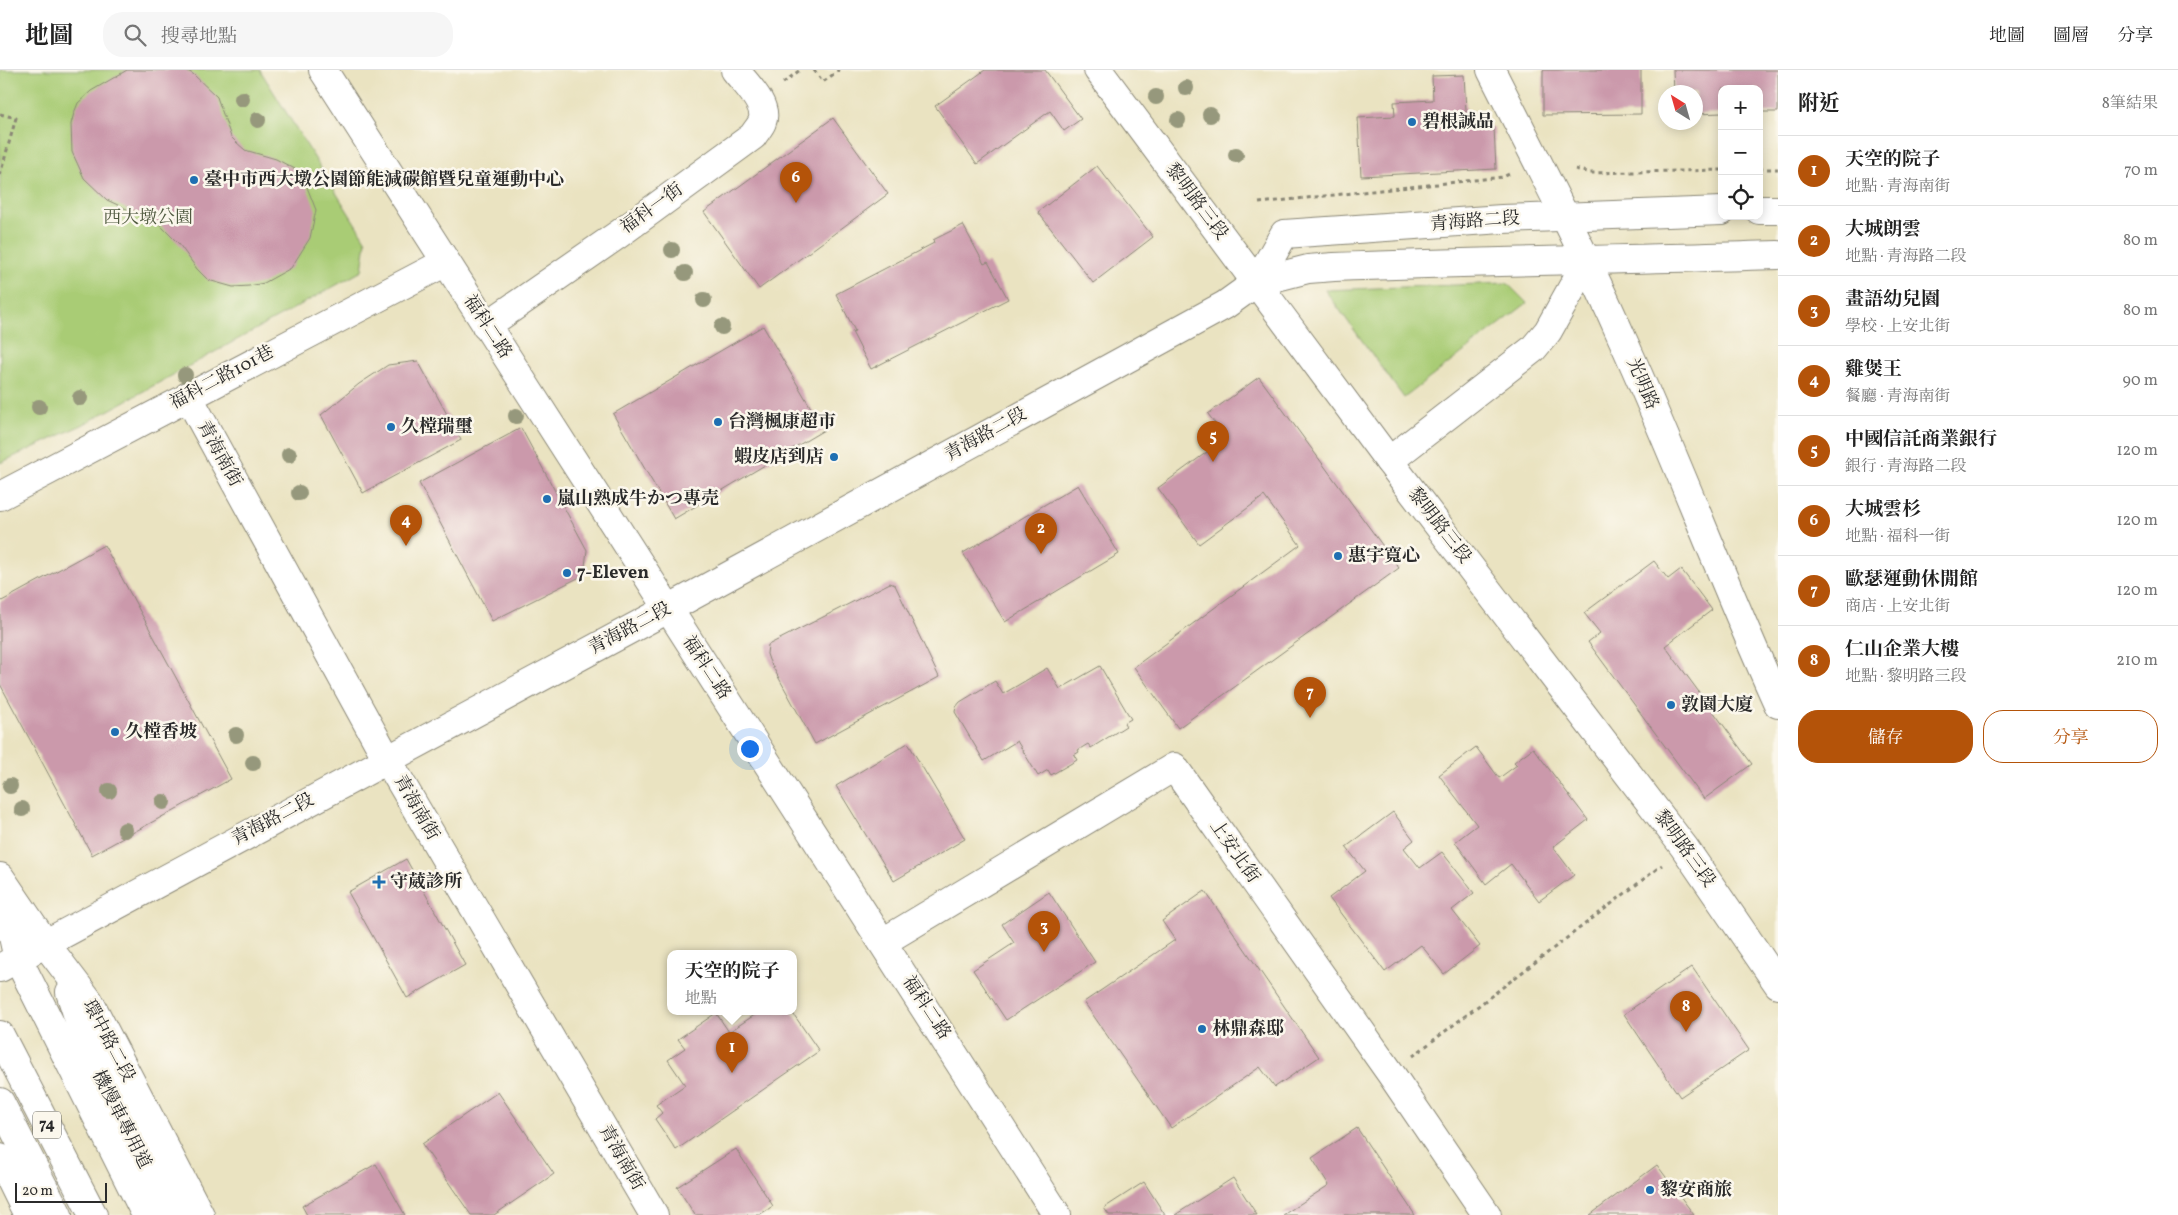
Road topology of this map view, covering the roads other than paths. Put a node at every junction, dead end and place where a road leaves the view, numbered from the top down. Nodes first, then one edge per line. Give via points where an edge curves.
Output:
1 (323, 70) edge
2 (735, 70) edge
3 (1098, 70) edge
4 (1491, 70) edge
5 (1763, 210) edge
6 (1778, 210) edge
7 (1718, 211) edge
8 (1566, 216) junction
9 (1778, 255) edge
10 (1587, 261) junction
11 (446, 262) junction
12 (1257, 282) junction
13 (486, 326) junction
14 (188, 396) junction
15 (1389, 461) junction
16 (0, 496) edge
17 (668, 609) junction
18 (1778, 704) edge
19 (387, 759) junction
20 (0, 877) edge
21 (883, 942) junction
22 (45, 944) junction
23 (9, 964) edge
24 (61, 965) junction
25 (1778, 984) edge
26 (0, 1035) edge
27 (0, 1102) edge
28 (0, 1158) edge
29 (28, 1215) edge
30 (58, 1215) edge
31 (93, 1215) edge
32 (146, 1215) edge
33 (171, 1215) edge
34 (200, 1215) edge
35 (654, 1215) edge
36 (1058, 1215) edge
37 (1487, 1215) edge

1 - 11 main road, 福科二路
2 - 13 main road, 福科一街 via 764,111 762,122 752,136
3 - 12 main road, 黎明路三段
4 - 8 main road, 光明路
5 - 6 main road
7 - 8 main road, 青海路二段
8 - 10 main road, 光明路
8 - 12 main road, 青海路二段 via 1284,234
9 - 10 main road, 青海路二段
10 - 12 main road, 青海路二段 via 1497,261 1308,269
10 - 15 main road via 1548,331 1533,349
10 - 18 main road, 光明路
11 - 13 main road, 福科二路
11 - 14 main road, 福科二路101巷
12 - 15 main road, 黎明路三段
12 - 17 main road, 青海路二段 via 1225,305
13 - 17 main road, 福科二路
14 - 16 main road, 福科二路101巷
14 - 19 main road, 青海南街
15 - 25 main road, 黎明路三段 via 1684,847
17 - 19 main road, 青海路二段
17 - 21 main road, 福科二路
19 - 22 main road, 青海路二段
19 - 35 main road, 青海南街
20 - 22 main road, 環中路二段
20 - 23 main road
21 - 36 main road, 福科二路
21 - 37 main road, 上安北街 via 1174,767
22 - 23 main road, 青海路二段
22 - 24 main road, 環中路二段
23 - 32 main road
24 - 33 main road, 機慢車專用道 via 94,1067
24 - 34 main road, 環中路二段 via 89,1001
26 - 31 main road, 74
27 - 30 main road
28 - 29 main road

